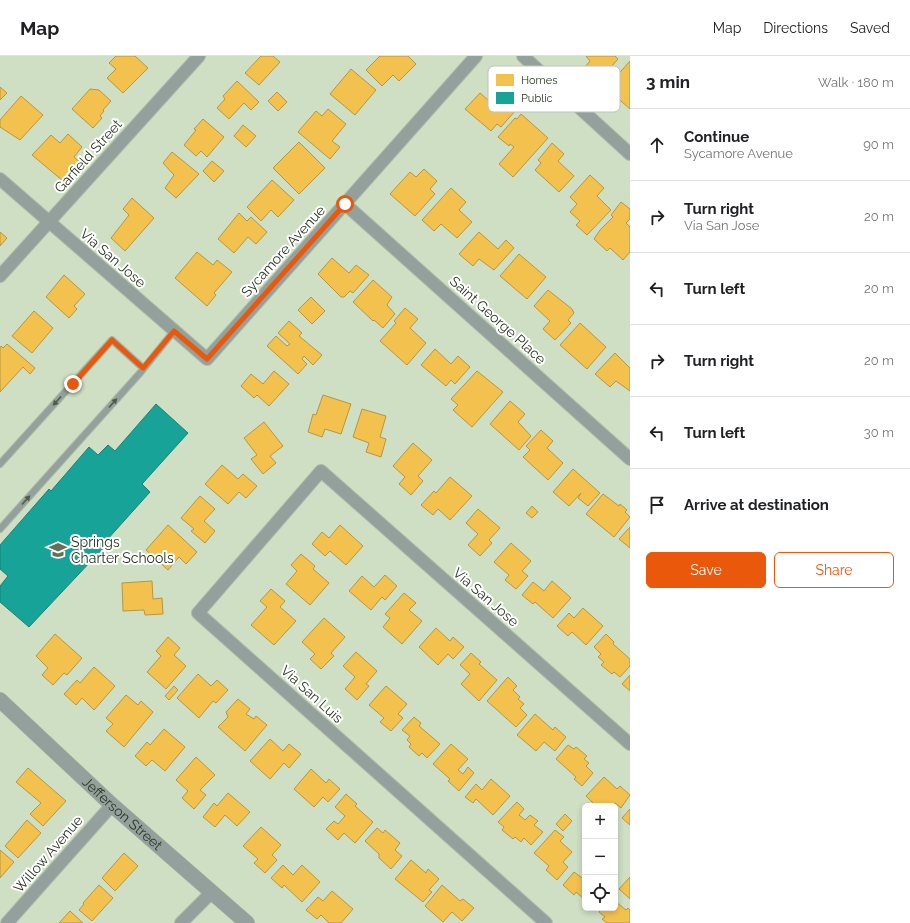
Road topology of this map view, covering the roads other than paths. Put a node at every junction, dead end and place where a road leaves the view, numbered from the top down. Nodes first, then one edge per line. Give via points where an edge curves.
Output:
1 (199, 56) edge
2 (476, 56) edge
3 (523, 56) edge
4 (534, 66) edge
5 (584, 112) edge
6 (630, 154) edge
7 (0, 179) edge
8 (345, 204) junction
9 (49, 223) junction
10 (0, 276) edge
11 (174, 331) junction
12 (207, 359) joint
13 (143, 368) junction
14 (630, 459) edge
15 (0, 464) edge
16 (321, 471) joint
17 (0, 529) edge
18 (0, 700) edge
19 (630, 744) edge
20 (112, 805) junction
21 (212, 892) junction
22 (8, 923) edge
23 (181, 923) edge
24 (247, 923) edge
25 (546, 923) edge

1 - 9 street, Garfield Street
2 - 8 street, Sycamore Avenue
3 - 4 street
5 - 6 street
7 - 9 street, Via San Jose
8 - 12 street, Sycamore Avenue
8 - 14 street, Saint George Place
9 - 10 street, Garfield Street
9 - 11 street, Via San Jose
11 - 12 street, Via San Jose
11 - 13 lane
13 -> 15 lane via 112,340
17 -> 13 lane
16 - 19 street, Via San Jose
16 - 25 street, Via San Luis via 198,612
18 - 20 street, Jefferson Street
20 - 21 street, Jefferson Street
20 - 22 street, Willow Avenue
21 - 23 street
21 - 24 street, Jefferson Street

